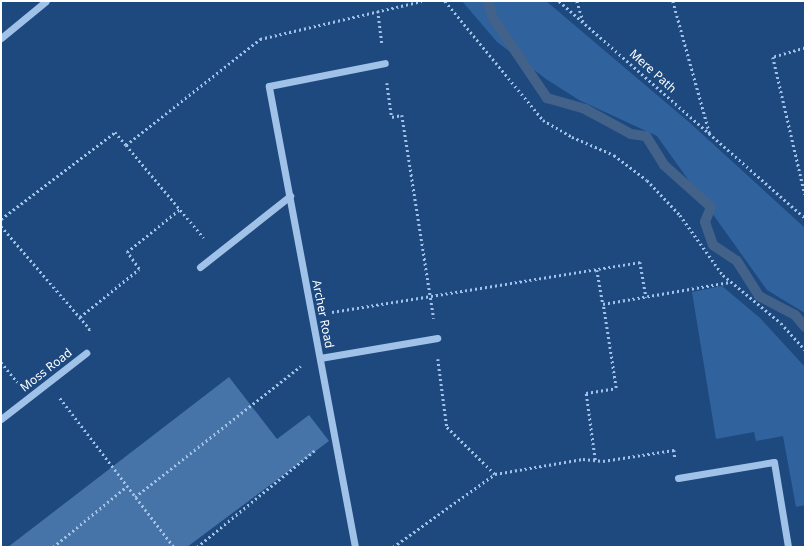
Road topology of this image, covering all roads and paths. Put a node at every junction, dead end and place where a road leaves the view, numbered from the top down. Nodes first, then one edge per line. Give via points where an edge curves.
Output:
1 (46, 1) edge
2 (422, 1) edge
3 (444, 1) edge
4 (559, 1) edge
5 (577, 1) edge
6 (673, 1) edge
7 (378, 11) junction
8 (583, 22) junction
9 (1, 38) edge
10 (805, 48) edge
11 (385, 63) junction
12 (710, 134) junction
13 (126, 145) junction
14 (805, 194) edge
15 (290, 196) junction
16 (180, 209) junction
17 (805, 218) edge
18 (1, 219) edge
19 (1, 226) edge
20 (218, 254) junction
21 (200, 267) dead end
22 (597, 270) junction
23 (731, 282) junction
24 (646, 297) junction
25 (431, 298) junction
26 (603, 304) junction
27 (312, 315) junction
28 (80, 317) junction
29 (437, 338) junction
30 (805, 350) edge
31 (86, 353) joint
32 (320, 358) junction
33 (48, 383) junction
34 (1, 419) edge
35 (334, 435) junction
36 (595, 460) junction
37 (495, 474) junction
38 (678, 478) joint
39 (126, 487) junction
40 (135, 497) junction
41 (53, 547) edge
42 (174, 547) edge
43 (197, 547) edge
44 (355, 547) edge
45 (393, 547) edge
46 (788, 547) edge

1 - 9 street
2 - 7 path
3 - 23 path via 543,120 572,138 614,155 647,180 680,215 723,275
4 - 8 path, Mere Path
5 - 8 path
6 - 12 path, Mere Path
7 - 11 path
7 - 13 path via 260,39
8 - 12 path, Mere Path
10 - 14 path via 773,57
11 - 15 street, Archer Road via 269,86
11 - 25 path via 392,118 402,115
12 - 17 path, Mere Path
13 - 16 path
13 - 18 path via 115,132
15 - 20 street
15 - 27 street, Archer Road
16 - 20 path
16 - 28 path via 127,252 140,269
19 - 28 path
20 - 21 street
22 - 24 path via 640,262
22 - 25 path
22 - 26 path
23 - 24 path
23 - 30 path via 781,323
24 - 26 path
25 - 27 path
25 - 29 path
26 - 36 path via 616,388 586,393
27 - 32 street, Archer Road
28 - 31 path via 90,329 78,344
29 - 32 street
29 - 37 path via 447,427
31 - 33 street, Moss Road
32 - 35 street, Archer Road
32 - 40 path via 294,369
33 - 34 street, Moss Road
33 - 39 path
35 - 43 path
35 - 44 street, Archer Road
36 - 37 path via 583,459
36 - 38 path via 674,450
37 - 45 path
38 - 46 street via 774,462
39 - 40 path
39 - 41 path
40 - 42 path

